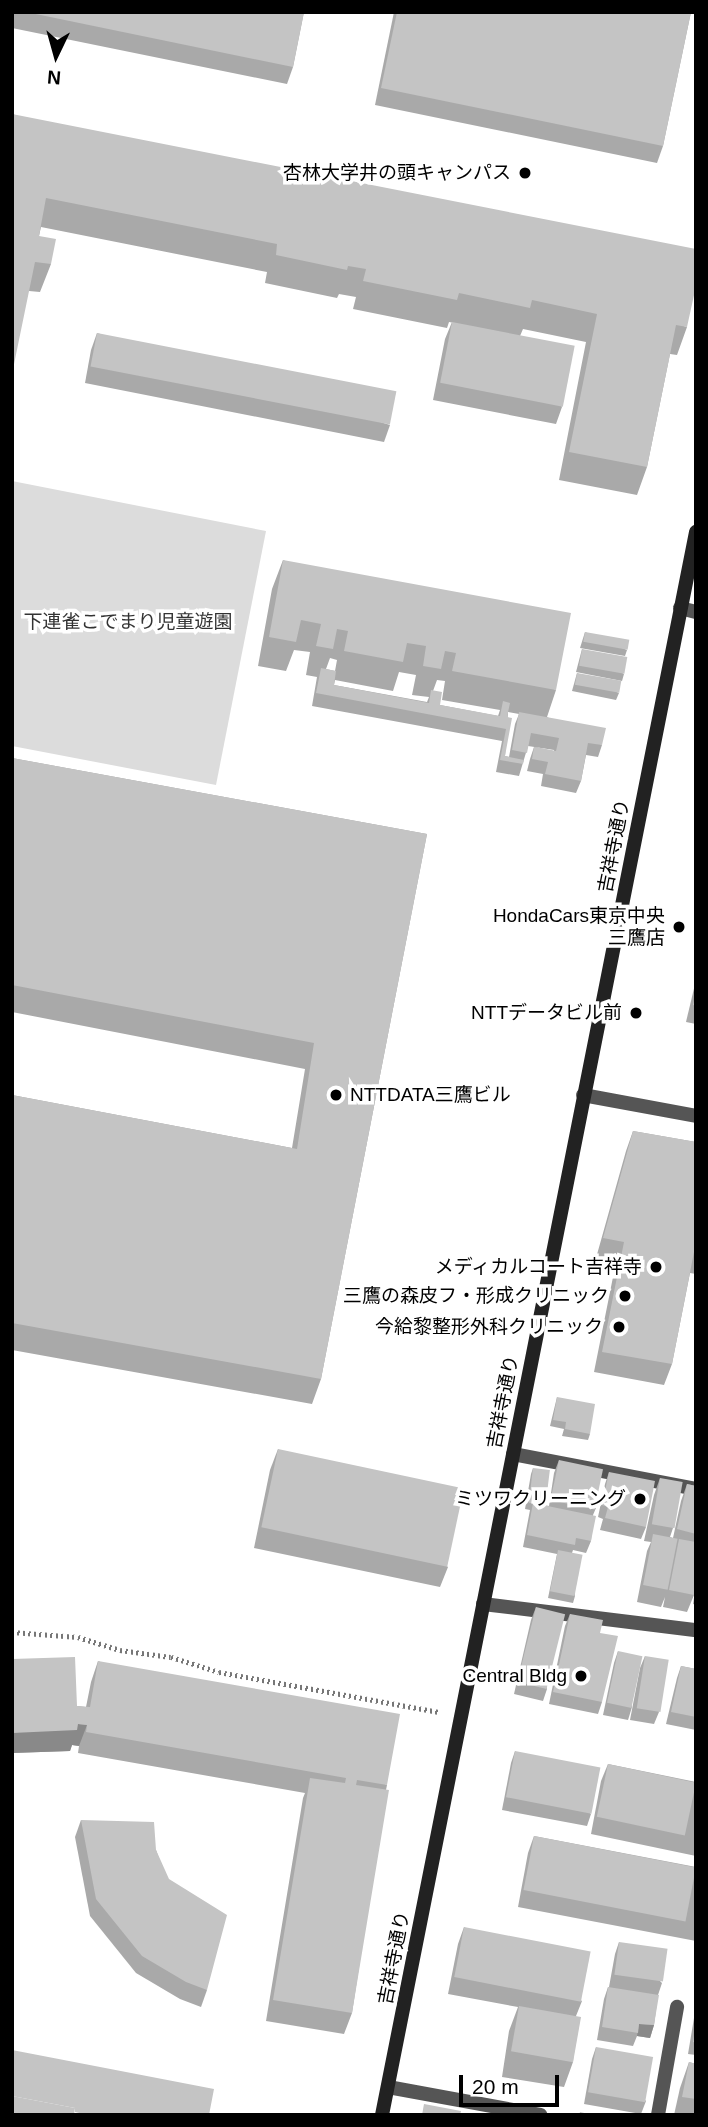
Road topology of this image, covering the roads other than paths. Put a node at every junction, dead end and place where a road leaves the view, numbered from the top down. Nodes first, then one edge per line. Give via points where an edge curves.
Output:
1 (696, 532) edge
2 (680, 608) junction
3 (696, 612) edge
4 (583, 1095) junction
5 (696, 1116) edge
6 (513, 1454) junction
7 (696, 1489) edge
8 (483, 1604) junction
9 (696, 1630) edge
10 (677, 2007) dead end
11 (388, 2087) junction
12 (482, 2109) edge
13 (382, 2115) edge
14 (540, 2115) edge
15 (657, 2115) edge

1 - 2 main road, 吉祥寺通り
2 - 3 street
2 - 4 main road, 吉祥寺通り
4 - 5 street
4 - 6 main road, 吉祥寺通り
6 - 7 street
6 - 8 main road, 吉祥寺通り
8 - 9 street
8 - 11 main road, 吉祥寺通り
10 - 15 street
11 - 12 street
11 - 13 main road, 吉祥寺通り
12 - 14 street

